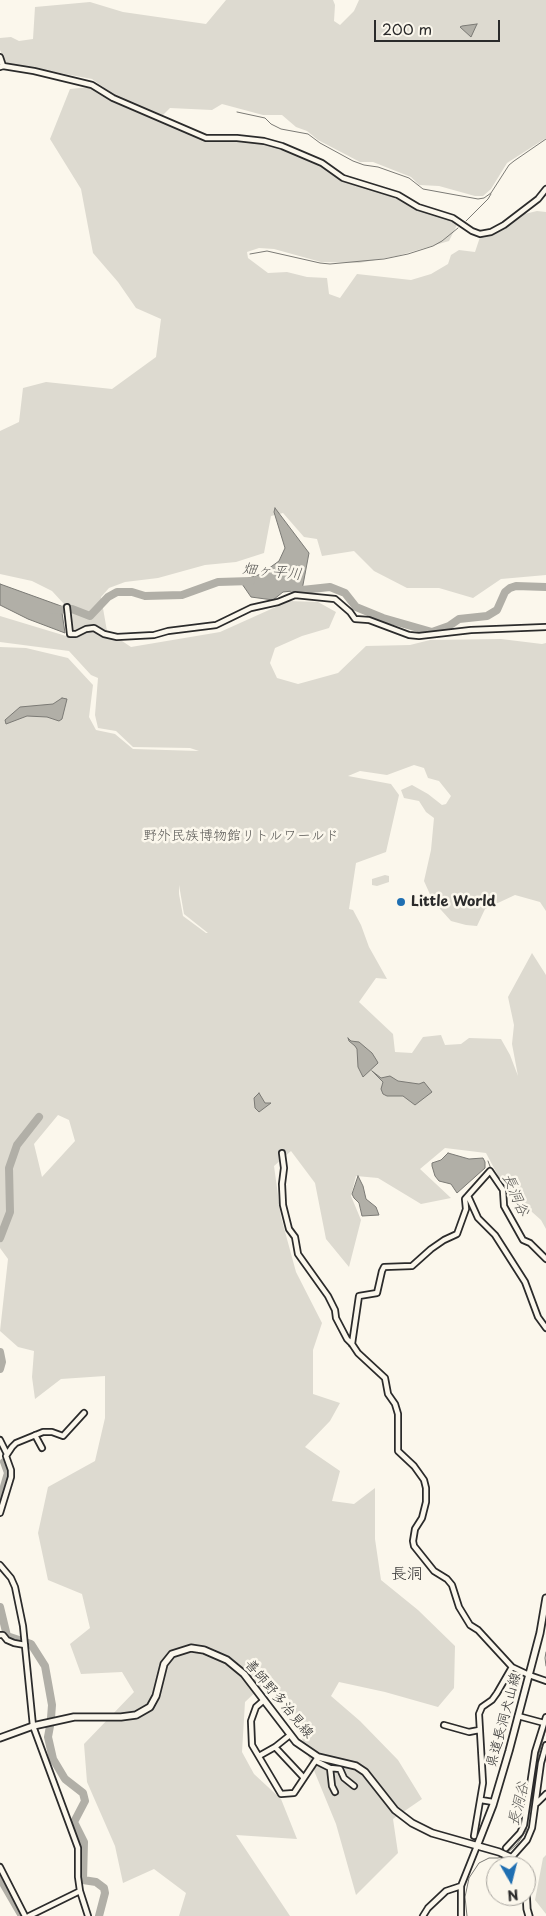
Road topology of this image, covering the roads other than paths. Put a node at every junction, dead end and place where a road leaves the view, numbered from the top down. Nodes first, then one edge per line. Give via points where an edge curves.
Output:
1 (0, 57) edge
2 (1, 66) edge
3 (546, 189) edge
4 (67, 610) dead end
5 (546, 627) edge
6 (282, 1153) dead end
7 (468, 1196) junction
8 (546, 1259) edge
9 (546, 1328) edge
10 (352, 1344) junction
11 (84, 1413) dead end
12 (35, 1435) junction
13 (0, 1440) edge
14 (42, 1448) dead end
15 (7, 1456) junction
16 (0, 1460) edge
17 (0, 1513) edge
18 (0, 1565) edge
19 (546, 1598) edge
20 (543, 1633) edge
21 (0, 1635) edge
22 (25, 1643) junction
23 (512, 1667) junction
24 (529, 1675) junction
25 (546, 1681) edge
26 (264, 1700) junction
27 (518, 1716) junction
28 (546, 1717) edge
29 (544, 1723) junction
30 (444, 1725) dead end
31 (33, 1726) junction
32 (479, 1730) junction
33 (290, 1735) junction
34 (0, 1738) edge
35 (546, 1745) edge
36 (275, 1747) junction
37 (259, 1756) junction
38 (317, 1759) junction
39 (330, 1768) junction
40 (304, 1778) junction
41 (354, 1786) dead end
42 (335, 1792) dead end
43 (546, 1794) edge
44 (481, 1800) junction
45 (494, 1802) junction
46 (528, 1804) junction
47 (535, 1806) junction
48 (474, 1836) dead end
49 (477, 1846) junction
50 (506, 1848) dead end
51 (508, 1856) edge
52 (511, 1856) edge
53 (0, 1867) edge
54 (460, 1886) junction
55 (80, 1891) junction
56 (460, 1913) edge
57 (25, 1916) edge
58 (29, 1916) edge
59 (88, 1916) edge
60 (423, 1916) edge
61 (455, 1916) edge

1 - 2 street
2 - 3 street via 92,85 113,98 206,138 238,138 282,146 322,163 343,178 398,195 418,207 453,218 476,233 485,234 498,228 538,199
4 - 5 street via 70,634 94,628 117,637 138,637 216,625 251,608 295,595 335,599 355,619 369,620 419,636
6 - 10 street via 283,1206 288,1229 295,1237 298,1254 328,1296 336,1318
7 - 8 street via 490,1171 503,1190 504,1206 523,1240
7 - 9 street via 478,1218 495,1235 525,1282 538,1317
7 - 10 street via 456,1234 412,1266 384,1267 377,1293 359,1296
10 - 23 street via 358,1354 385,1378 388,1394 398,1414 398,1451 420,1473 426,1488 425,1510 414,1529 414,1546 434,1571 452,1585 459,1607 470,1625
11 - 12 street via 63,1436 52,1432
12 - 14 street
12 - 15 street via 16,1443
13 - 15 street
15 - 16 street
15 - 17 street via 11,1477
18 - 22 street via 15,1587
19 - 20 main road, 県道長洞犬山線
20 - 24 main road, 県道長洞犬山線
21 - 22 street via 14,1643
22 - 31 street
23 - 24 street
23 - 32 street via 497,1693 480,1710
24 - 25 street
24 - 27 main road, 県道長洞犬山線
26 - 31 main road, 善師野多治見線 via 236,1666 216,1654 191,1648 172,1654 164,1664 150,1707 136,1716 74,1716
26 - 33 main road, 善師野多治見線
26 - 37 street via 256,1707 251,1721 252,1745
27 - 29 street
27 - 45 main road, 県道長洞犬山線
28 - 29 street
29 - 46 street via 535,1752
30 - 32 street via 469,1732
31 - 34 main road, 善師野多治見線
31 - 55 street via 78,1848
32 - 44 street
33 - 36 street
33 - 38 main road, 善師野多治見線
35 - 47 street
36 - 37 street
36 - 40 street
37 - 40 street via 281,1794 294,1794
38 - 39 street
38 - 40 street
38 - 49 main road, 善師野多治見線 via 356,1766 365,1772 395,1810 412,1823 432,1833
39 - 41 street via 340,1769 344,1778
39 - 42 street
43 - 47 street
44 - 45 street
44 - 48 street
45 - 49 main road, 県道長洞犬山線
46 - 47 street
46 - 50 street via 522,1830
47 - 52 street via 527,1840
49 - 51 main road, 善師野多治見線
49 - 54 street
53 - 57 street
54 - 56 street
54 - 60 street via 446,1891
55 - 58 street
55 - 59 street
56 - 61 street

